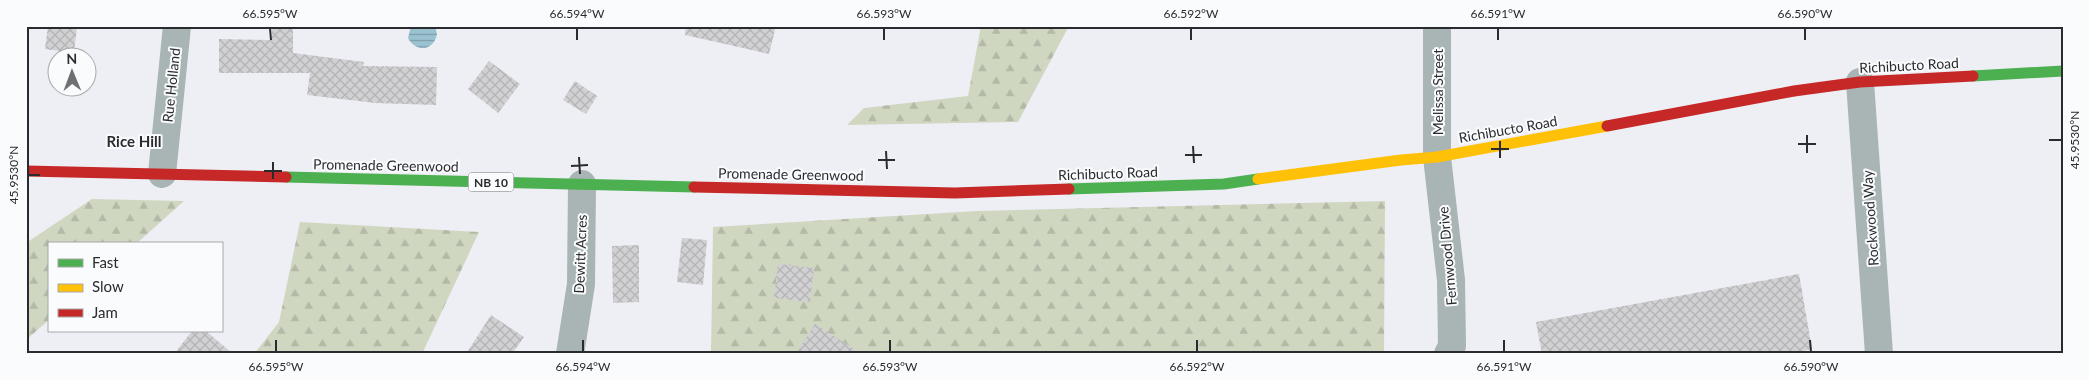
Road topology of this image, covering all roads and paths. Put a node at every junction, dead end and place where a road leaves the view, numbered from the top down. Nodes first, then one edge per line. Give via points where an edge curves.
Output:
1 (177, 26) edge
2 (1437, 26) edge
3 (2063, 71) edge
4 (1860, 82) junction
5 (1436, 157) junction
6 (26, 171) edge
7 (162, 174) junction
8 (582, 184) junction
9 (955, 193) joint
10 (570, 354) edge
11 (1448, 354) edge
12 (1880, 354) edge

1 - 7 street, Rue Holland
2 - 5 street, Melissa Street
3 - 4 main road, Richibucto Road / NB 10
4 - 5 main road, Richibucto Road / NB 10 via 1794,91
4 - 12 street, Rockwood Way
5 - 9 main road, Richibucto Road / NB 10 via 1224,184
5 - 11 street, Fernwood Drive via 1451,280 1452,346
6 - 7 main road, Promenade Greenwood / NB 10
7 - 8 main road, Promenade Greenwood / NB 10
8 - 9 main road, Promenade Greenwood / NB 10
8 - 10 street, Dewitt Acres via 581,284

